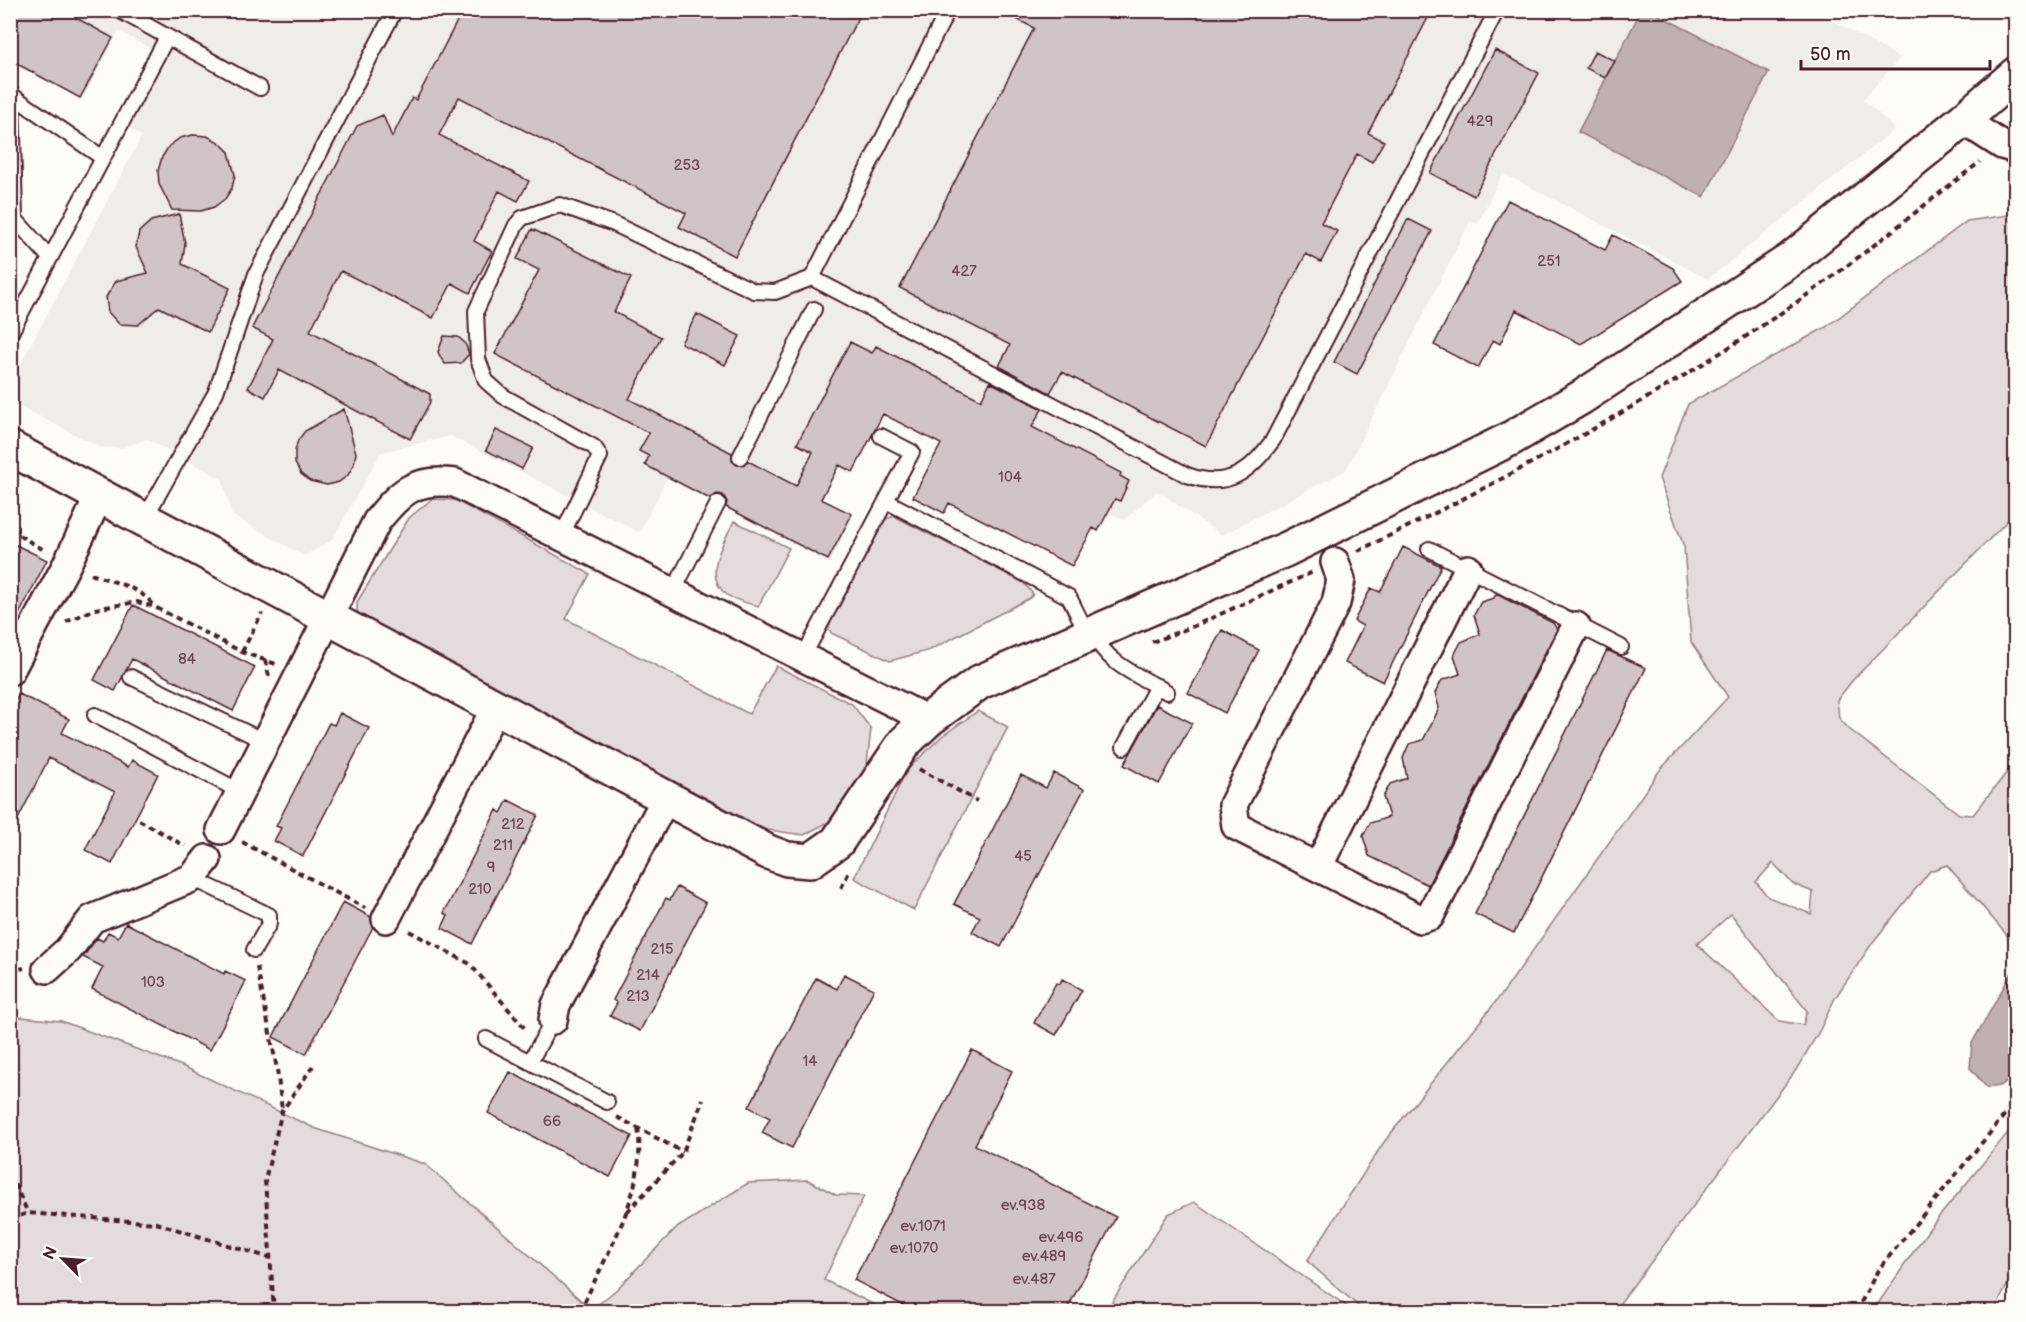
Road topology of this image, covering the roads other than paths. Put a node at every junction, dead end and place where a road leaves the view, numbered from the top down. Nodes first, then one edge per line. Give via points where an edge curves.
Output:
1 (119, 10) edge
2 (395, 10) edge
3 (948, 10) edge
4 (1497, 10) edge
5 (167, 37) junction
6 (2016, 74) edge
7 (260, 88) dead end
8 (11, 95) edge
9 (1963, 120) junction
10 (2016, 149) edge
11 (103, 158) junction
12 (50, 258) junction
13 (812, 278) junction
14 (814, 309) dead end
15 (10, 334) edge
16 (881, 436) dead end
17 (12, 452) edge
18 (740, 457) dead end
19 (100, 494) junction
20 (886, 501) junction
21 (718, 503) dead end
22 (145, 518) junction
23 (561, 537) junction
24 (1329, 546) junction
25 (1430, 549) dead end
26 (1468, 569) junction
27 (673, 592) junction
28 (330, 619) junction
29 (1576, 626) junction
30 (1097, 642) junction
31 (1621, 647) dead end
32 (803, 657) junction
33 (10, 671) edge
34 (131, 677) dead end
35 (496, 707) junction
36 (95, 715) dead end
37 (928, 720) junction
38 (266, 742) junction
39 (1124, 747) dead end
40 (241, 792) junction
41 (661, 805) junction
42 (221, 830) road end
43 (1318, 867) junction
44 (199, 868) joint
45 (386, 919) road end
46 (254, 950) road end
47 (48, 969) dead end
48 (553, 1020) joint
49 (486, 1039) dead end
50 (531, 1062) junction
51 (607, 1102) dead end

1 - 5 lane
2 - 22 lane via 256,274 216,393
3 - 13 lane
4 - 13 lane via 1273,440 1247,470 1234,477 1211,482 1187,475
5 - 7 lane
5 - 11 lane
6 - 9 street
8 - 11 lane
8 - 12 lane via 15,219
9 - 10 street via 2002,145
9 - 24 street via 1790,260 1663,346
11 - 12 lane
12 - 15 lane
13 - 23 lane via 775,292 754,291 614,224 560,205 522,218 476,311 478,359 486,381 503,396 594,447 600,456
14 - 18 lane
16 - 20 lane via 912,452
17 - 19 street
19 - 22 street
19 - 33 street via 77,568
20 - 30 lane via 1069,597
20 - 32 lane
21 - 27 lane
22 - 28 street
23 - 27 street
23 - 28 street via 455,483 433,481 413,486 396,497 377,521
24 - 30 street
24 - 43 street via 1341,580 1336,603 1233,805 1236,826
25 - 26 lane
26 - 29 lane
26 - 43 street
27 - 32 street
28 - 35 street
28 - 38 street
29 - 31 lane
29 - 43 street via 1430,916 1420,920
30 - 37 street via 980,682
30 - 39 lane via 1162,689
32 - 37 street
34 - 38 lane
35 - 41 street
35 - 45 street
36 - 40 lane
37 - 41 street via 888,763 837,842 810,861 768,852
38 - 40 street
40 - 42 street
41 - 48 street via 556,1005
44 - 46 lane via 269,915 269,924
44 - 47 street via 92,919
48 - 50 lane
49 - 50 lane
50 - 51 lane

